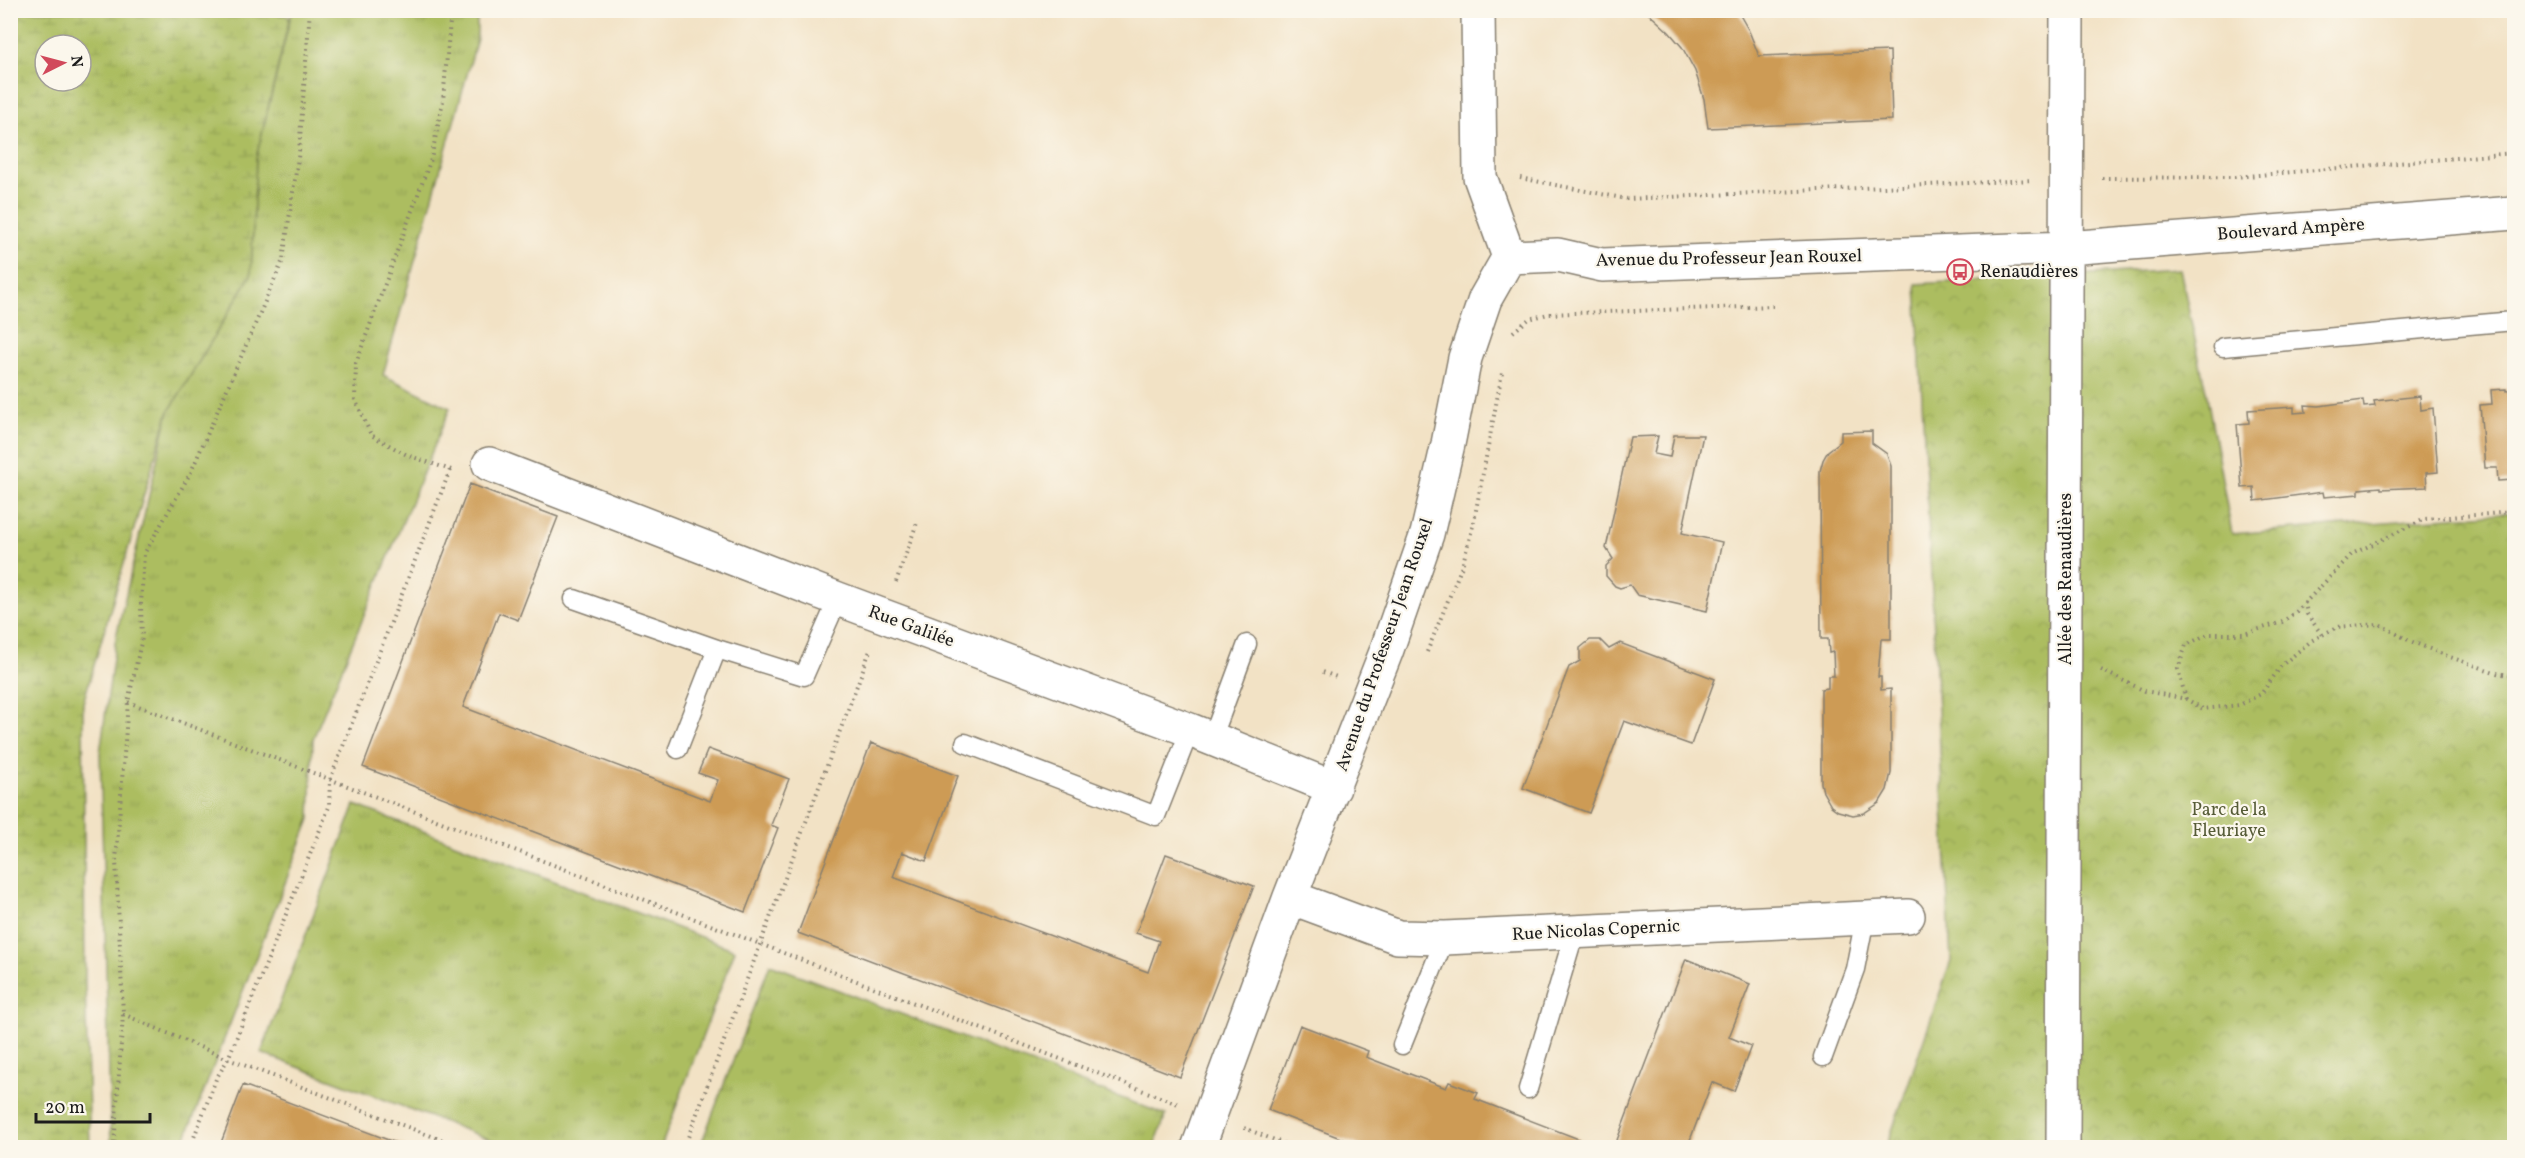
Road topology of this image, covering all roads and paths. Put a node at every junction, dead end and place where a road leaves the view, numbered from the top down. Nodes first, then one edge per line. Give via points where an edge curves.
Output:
1 (310, 10) edge
2 (451, 10) edge
3 (1478, 10) edge
4 (2067, 10) edge
5 (2514, 153) edge
6 (1480, 177) junction
7 (2067, 178) junction
8 (2514, 213) edge
9 (2067, 248) junction
10 (1509, 257) junction
11 (1773, 306) dead end
12 (2514, 321) edge
13 (1509, 339) dead end
14 (2223, 347) dead end
15 (1502, 368) dead end
16 (489, 464) joint
17 (450, 470) junction
18 (2514, 512) edge
19 (918, 520) dead end
20 (574, 599) dead end
21 (838, 599) junction
22 (2305, 602) junction
23 (883, 616) junction
24 (2322, 635) junction
25 (1247, 644) dead end
26 (717, 650) junction
27 (2066, 653) junction
28 (1423, 662) dead end
29 (2514, 676) edge
30 (2186, 699) junction
31 (128, 702) junction
32 (1201, 735) junction
33 (965, 743) dead end
34 (678, 749) dead end
35 (330, 780) junction
36 (1334, 789) junction
37 (1290, 897) junction
38 (1908, 916) dead end
39 (1865, 918) junction
40 (1575, 931) junction
41 (1445, 938) junction
42 (760, 945) junction
43 (123, 1014) junction
44 (1402, 1045) dead end
45 (1823, 1056) dead end
46 (228, 1059) junction
47 (1528, 1089) dead end
48 (1210, 1116) junction
49 (1246, 1117) dead end
50 (1242, 1128) junction
51 (1238, 1137) dead end
52 (114, 1148) edge
53 (190, 1148) edge
54 (463, 1148) edge
55 (684, 1148) edge
56 (1198, 1148) edge
57 (1295, 1148) edge
58 (2063, 1148) edge

1 - 31 path via 299,151 283,261 191,472 144,554 142,638
2 - 17 path via 443,101 430,159 356,363 355,399 371,435 407,455
3 - 6 street
4 - 7 street, Allée des Renaudières
5 - 7 path via 2235,177
6 - 7 path via 1519,178 1627,199
6 - 10 street
7 - 9 street, Allée des Renaudières
8 - 9 street, Boulevard Ampère
9 - 10 street, Avenue du Professeur Jean Rouxel via 1602,264 1558,255
9 - 27 street, Allée des Renaudières
10 - 36 street, Avenue du Professeur Jean Rouxel via 1485,299 1465,358 1427,534
11 - 13 path via 1548,314 1528,319
12 - 14 lane
15 - 28 path via 1473,526 1462,566
16 - 17 path
16 - 21 street, Rue Galilée
17 - 35 path
18 - 22 path via 2425,519 2352,554
19 - 23 path
20 - 26 lane
21 - 23 street, Rue Galilée
21 - 26 lane via 804,676
22 - 24 path via 2307,614
22 - 30 path via 2282,622 2244,634 2208,634 2186,645 2178,669
23 - 32 street, Rue Galilée
23 - 42 path
24 - 29 path via 2337,627 2379,624 2450,657
24 - 30 path via 2282,665 2261,694 2240,705 2203,709
25 - 32 lane
26 - 34 lane
27 - 30 path via 2145,691
27 - 58 street, Allée des Renaudières
31 - 35 path
31 - 43 path via 116,860
32 - 33 lane via 1156,816
32 - 36 street, Rue Galilée
35 - 42 path
35 - 46 path via 329,807
36 - 37 street, Avenue du Professeur Jean Rouxel
37 - 41 street, Rue Nicolas Copernic via 1398,936
37 - 48 street, Avenue du Professeur Jean Rouxel
38 - 39 street, Rue Nicolas Copernic
39 - 40 street, Rue Nicolas Copernic
39 - 45 lane via 1855,969
40 - 41 street, Rue Nicolas Copernic
40 - 47 lane
41 - 44 lane
42 - 48 path
42 - 55 path
43 - 46 path
43 - 52 path
46 - 53 path via 216,1079
46 - 54 path
48 - 56 street, Avenue du Professeur Jean Rouxel
49 - 50 path
50 - 51 path
50 - 57 path

